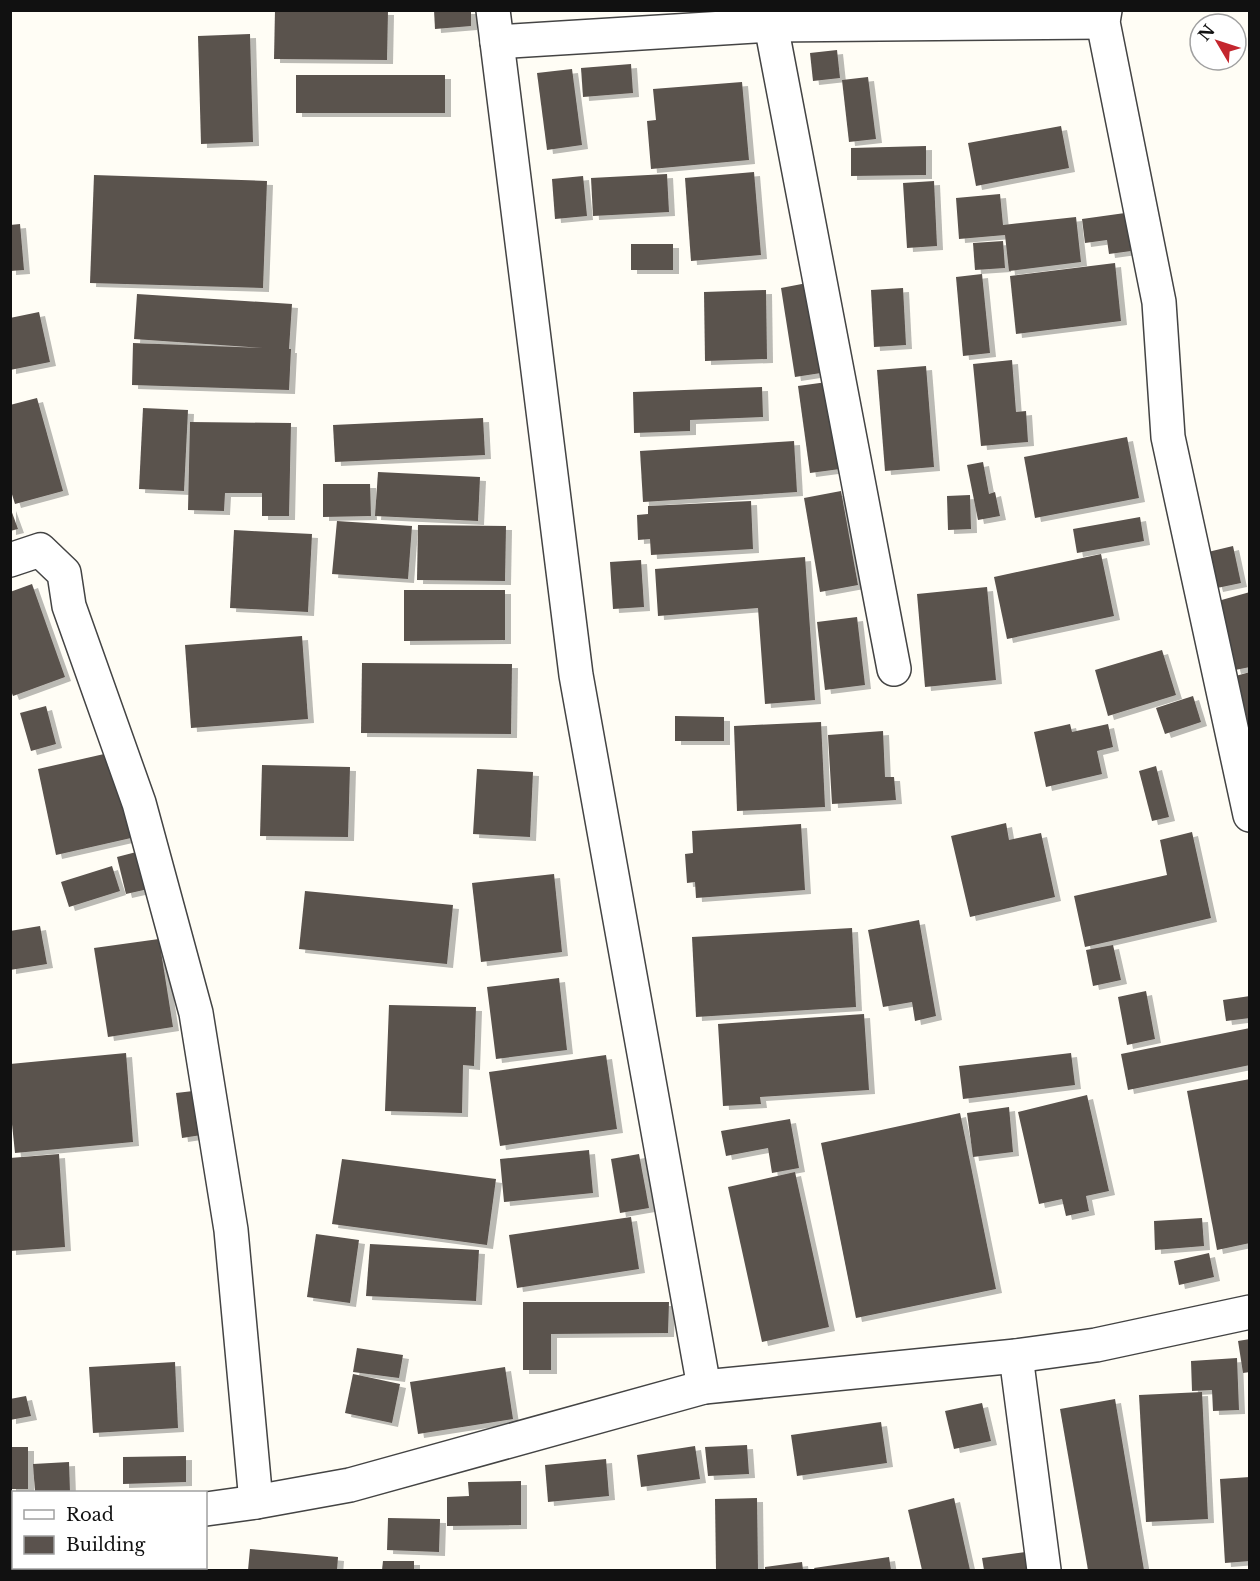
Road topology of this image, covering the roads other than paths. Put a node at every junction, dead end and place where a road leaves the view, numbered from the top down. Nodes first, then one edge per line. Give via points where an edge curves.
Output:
1 (1104, 16) edge
2 (771, 25) junction
3 (495, 26) edge
4 (10, 560) edge
5 (894, 669) dead end
6 (1250, 815) edge
7 (1250, 1311) edge
8 (1016, 1356) junction
9 (704, 1387) junction
10 (256, 1502) junction
11 (207, 1509) edge
12 (1044, 1570) edge

1 - 2 street
1 - 6 street via 1159,302 1168,437
2 - 3 street
2 - 5 street
3 - 9 street via 576,675
4 - 10 street via 40,550 64,573 69,606 139,803 196,1013 231,1230
7 - 8 street via 1096,1345
8 - 9 street
8 - 12 street
9 - 10 street via 350,1485
10 - 11 street

